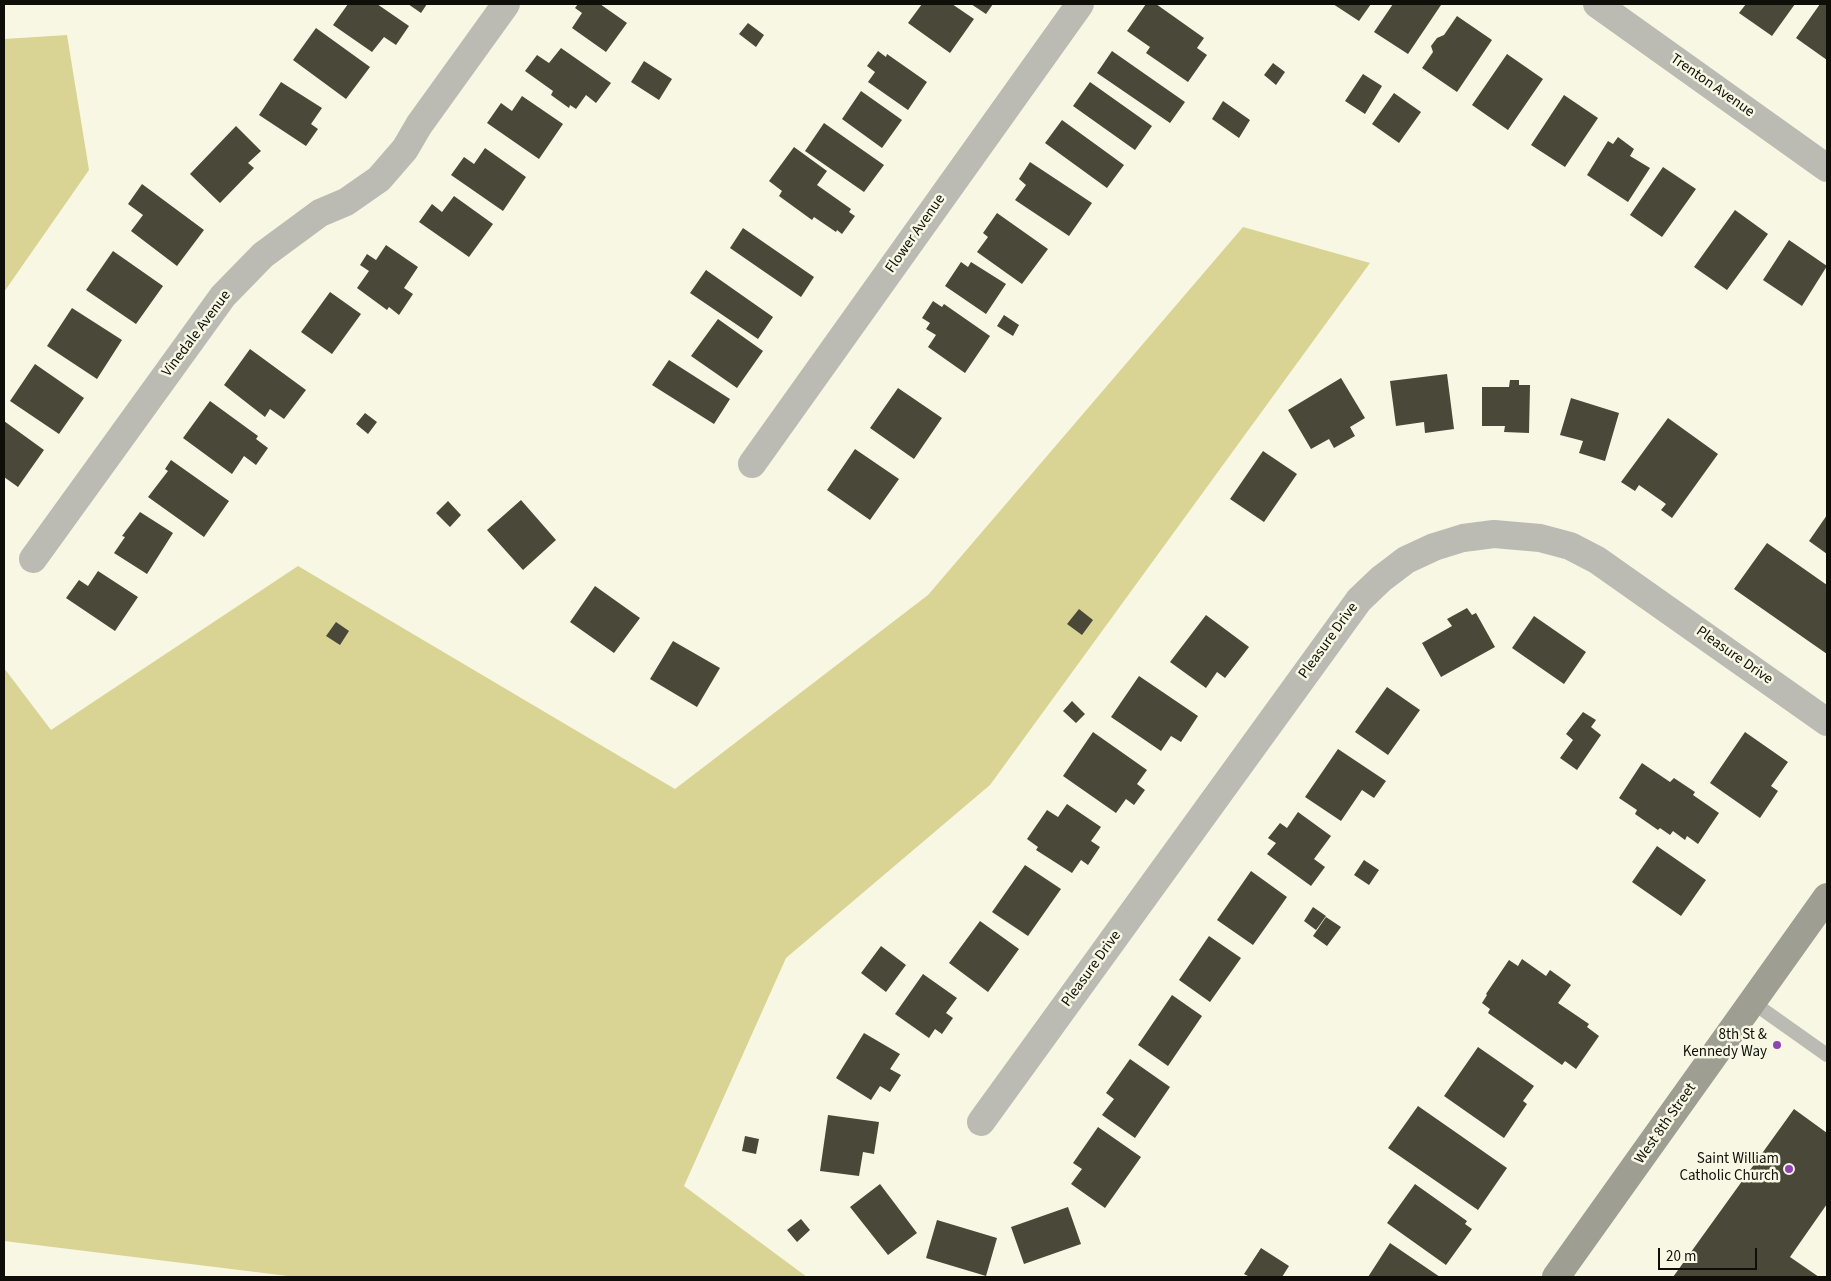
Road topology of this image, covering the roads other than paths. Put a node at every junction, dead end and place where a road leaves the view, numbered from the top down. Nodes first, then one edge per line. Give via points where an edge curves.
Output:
1 (506, 4) edge
2 (1080, 4) edge
3 (1597, 4) edge
4 (1827, 168) edge
5 (752, 464) dead end
6 (33, 560) dead end
7 (1827, 722) edge
8 (1827, 897) edge
9 (1752, 1002) junction
10 (1827, 1055) edge
11 (981, 1122) dead end
12 (1556, 1277) edge

1 - 6 street, Vinedale Avenue via 405,149 379,179 346,202 320,213 264,255 223,296
2 - 5 street, Flower Avenue
3 - 4 street, Trenton Avenue
7 - 11 street, Pleasure Drive via 1597,560 1570,546 1540,538 1494,534 1463,538 1406,560 1359,600
8 - 9 street, West 8th Street
9 - 10 lane
9 - 12 street, West 8th Street

